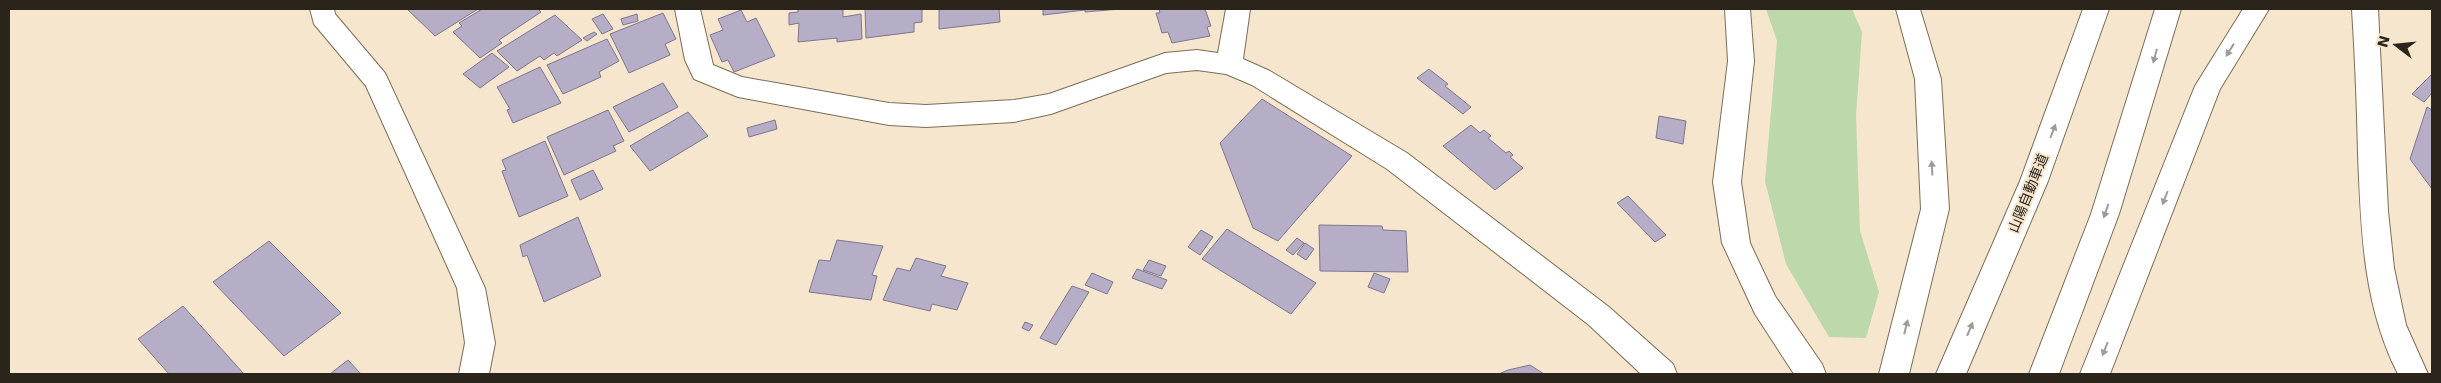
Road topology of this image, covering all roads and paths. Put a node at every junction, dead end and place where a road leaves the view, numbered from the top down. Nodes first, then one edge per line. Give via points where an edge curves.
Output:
1 (322, 9) edge
2 (688, 9) edge
3 (1238, 9) edge
4 (1737, 9) edge
5 (1908, 9) edge
6 (2096, 9) edge
7 (2168, 9) edge
8 (2256, 9) edge
9 (2366, 9) edge
10 (1229, 64) junction
11 (474, 374) edge
12 (1662, 374) edge
13 (1811, 374) edge
14 (1894, 374) edge
15 (1951, 374) edge
16 (2044, 374) edge
17 (2095, 374) edge
18 (2413, 374) edge

1 - 11 main road via 323,18 376,80 470,288 480,343
2 - 10 main road via 698,60 704,72 738,87 890,114 926,116 1014,111 1051,104 1165,63 1196,60
3 - 10 main road
4 - 13 main road via 1741,61 1728,182 1736,243 1765,304
14 -> 5 main road via 1935,210 1928,79
15 -> 6 main road, 山陽自動車道 via 2034,181
7 -> 16 main road via 2105,214
8 -> 17 main road via 2208,86
9 - 18 main road via 2376,246 2390,316 2403,359
10 - 12 main road via 1261,78 1397,161 1600,316

